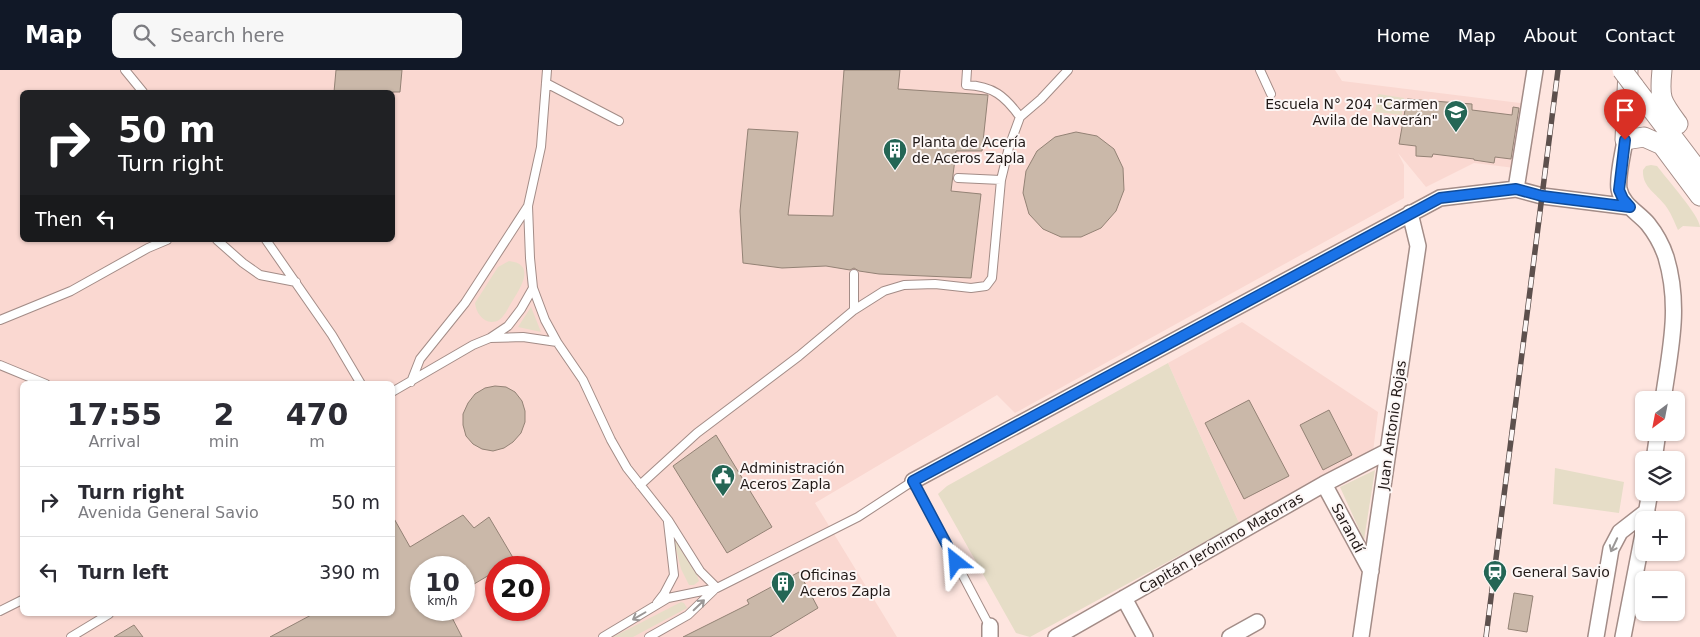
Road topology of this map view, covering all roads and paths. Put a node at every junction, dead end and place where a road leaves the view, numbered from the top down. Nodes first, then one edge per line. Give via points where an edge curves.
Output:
1 (125, 70) edge
2 (547, 70) edge
3 (967, 70) edge
4 (1068, 70) edge
5 (1260, 70) edge
6 (1535, 70) edge
7 (1622, 70) edge
8 (1662, 70) edge
9 (1631, 78) edge
10 (546, 83) junction
11 (141, 90) edge
12 (1271, 94) dead end
13 (1020, 117) junction
14 (619, 121) dead end
15 (1625, 140) junction
16 (1700, 154) edge
17 (1700, 173) edge
18 (958, 178) dead end
19 (1001, 180) junction
20 (1516, 189) junction
21 (1700, 196) edge
22 (528, 206) junction
23 (1630, 207) junction
24 (1410, 213) junction
25 (162, 242) edge
26 (219, 242) edge
27 (267, 242) edge
28 (854, 274) dead end
29 (296, 282) junction
30 (533, 288) junction
31 (854, 310) junction
32 (0, 320) edge
33 (490, 338) junction
34 (557, 342) junction
35 (0, 365) edge
36 (39, 381) edge
37 (359, 381) edge
38 (411, 382) junction
39 (395, 390) edge
40 (1664, 391) edge
41 (1388, 451) junction
42 (913, 481) junction
43 (1324, 484) junction
44 (640, 485) junction
45 (668, 520) junction
46 (1635, 523) edge
47 (1638, 561) edge
48 (1371, 572) junction
49 (717, 588) junction
50 (1124, 598) junction
51 (20, 601) edge
52 (655, 606) junction
53 (0, 611) edge
54 (106, 616) edge
55 (1257, 622) dead end
56 (992, 634) edge
57 (71, 637) edge
58 (603, 637) edge
59 (649, 637) edge
60 (1056, 637) edge
61 (1145, 637) edge
62 (1230, 637) edge
63 (1361, 637) edge
64 (1596, 637) edge
65 (1623, 637) edge

1 - 11 lane
2 - 10 lane
3 - 13 lane via 966,85 981,86 1000,94
4 - 13 lane
5 - 12 lane
6 - 20 street
7 - 9 street, bridge
8 - 16 street via 1660,93 1666,108
9 - 15 street
9 - 17 street
10 - 14 lane
10 - 22 lane via 541,147
13 - 19 lane
15 - 21 street via 1644,137 1662,145
15 - 23 street via 1619,190
18 - 19 lane
19 - 31 lane via 992,278 986,286 904,285 884,291
20 - 23 street via 1542,196
20 - 24 street via 1440,198
22 - 30 lane
22 - 38 lane via 465,303 420,359
23 - 40 street via 1659,240 1674,288 1675,314
24 - 41 street, Juan Antonio Rojas via 1418,246
24 - 42 street
25 - 32 lane via 71,291
26 - 29 lane via 260,275
27 - 29 lane
28 - 31 lane
29 - 37 lane
30 - 33 lane via 508,326
30 - 34 lane
31 - 44 lane via 697,434
33 - 34 lane via 523,337
33 - 38 lane
34 - 44 lane via 583,380 611,440
35 - 36 lane
38 - 39 lane
41 - 43 street, Capitán Jerónimo Matorras
41 - 48 street, Juan Antonio Rojas
42 - 49 lane via 858,517
42 - 56 lane
43 - 48 street, Sarandí
43 - 50 street, Capitán Jerónimo Matorras
44 - 45 lane
45 - 49 lane via 700,571
45 - 52 lane via 674,575
46 -> 64 street via 1620,532 1611,549
47 - 65 street
48 - 63 street, Juan Antonio Rojas
49 - 52 lane via 678,595
59 -> 49 lane via 688,615
50 - 60 street, Capitán Jerónimo Matorras
50 - 61 street
51 - 53 lane
52 -> 58 lane
54 - 57 lane
55 - 62 street

